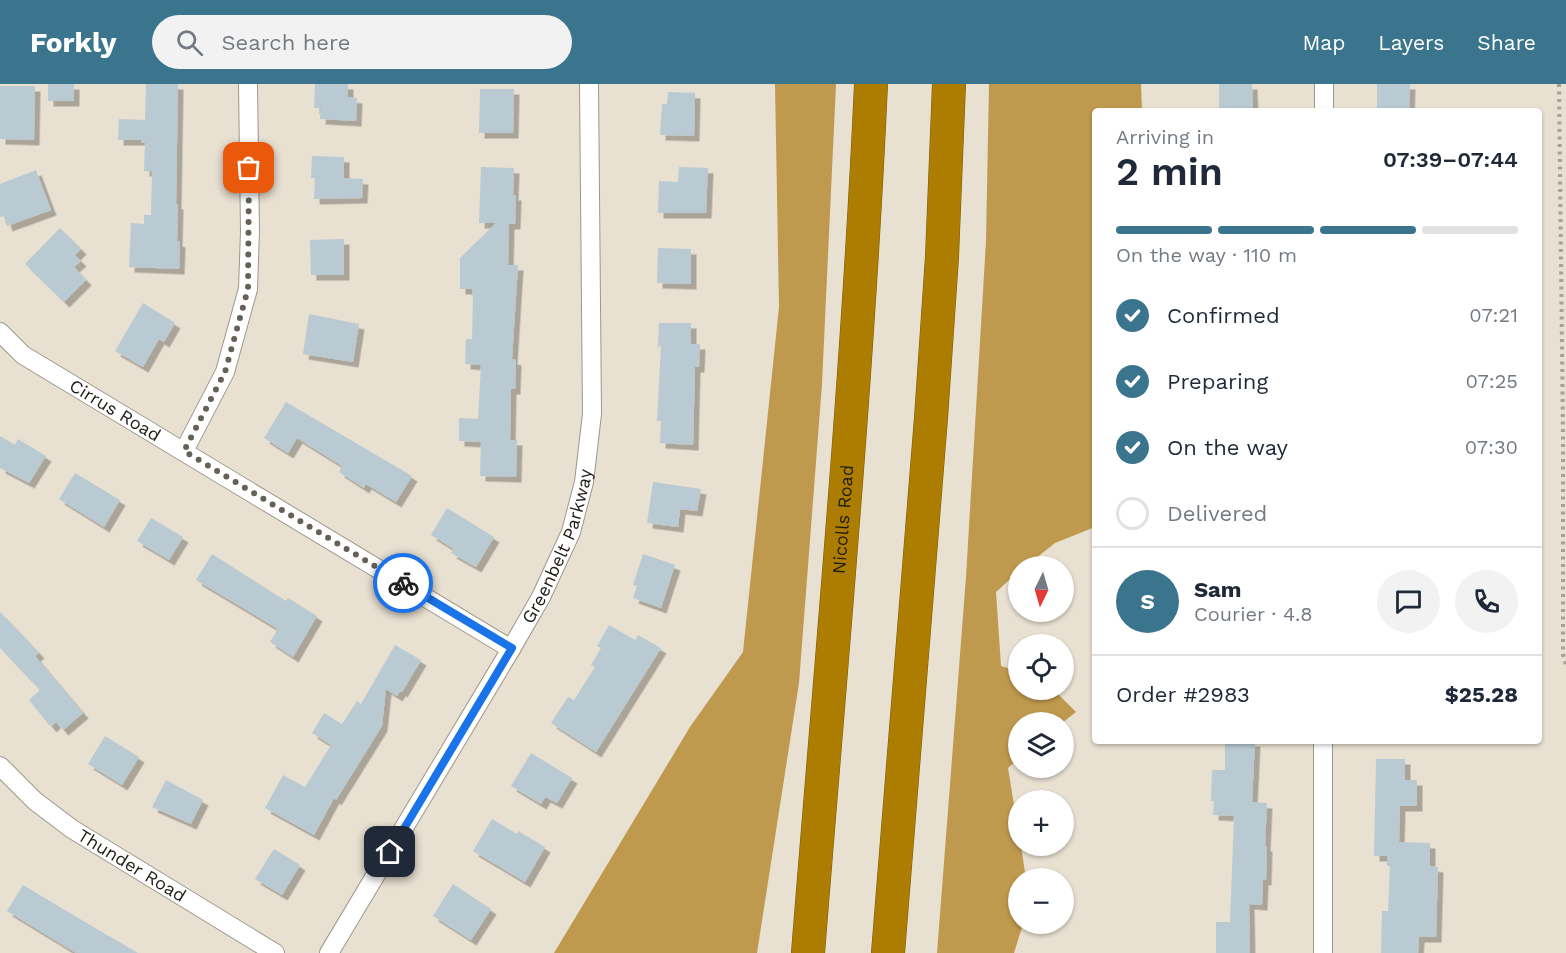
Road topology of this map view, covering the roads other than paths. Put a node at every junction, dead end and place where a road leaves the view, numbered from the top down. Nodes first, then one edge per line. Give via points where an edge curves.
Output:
1 (248, 84) edge
2 (589, 84) edge
3 (871, 84) edge
4 (949, 84) edge
5 (1324, 84) edge
6 (1324, 108) edge
7 (0, 332) edge
8 (184, 451) junction
9 (512, 648) junction
10 (825, 739) junction
11 (1323, 744) edge
12 (0, 766) edge
13 (275, 953) edge
14 (329, 953) edge
15 (790, 953) edge
16 (808, 953) edge
17 (888, 953) edge
18 (1323, 953) edge

1 - 8 street via 248,289 225,372
2 - 9 street, Greenbelt Parkway via 592,414 584,482 571,532
3 - 10 highway, Nicolls Road via 854,391
4 - 17 highway via 931,417
5 - 6 street
7 - 8 street, Cirrus Road via 23,355
8 - 9 street, Cirrus Road
9 - 14 street, Greenbelt Parkway
10 - 15 highway via 798,863
10 - 16 highway, Nicolls Road
11 - 18 street
12 - 13 street, Thunder Road via 72,830

